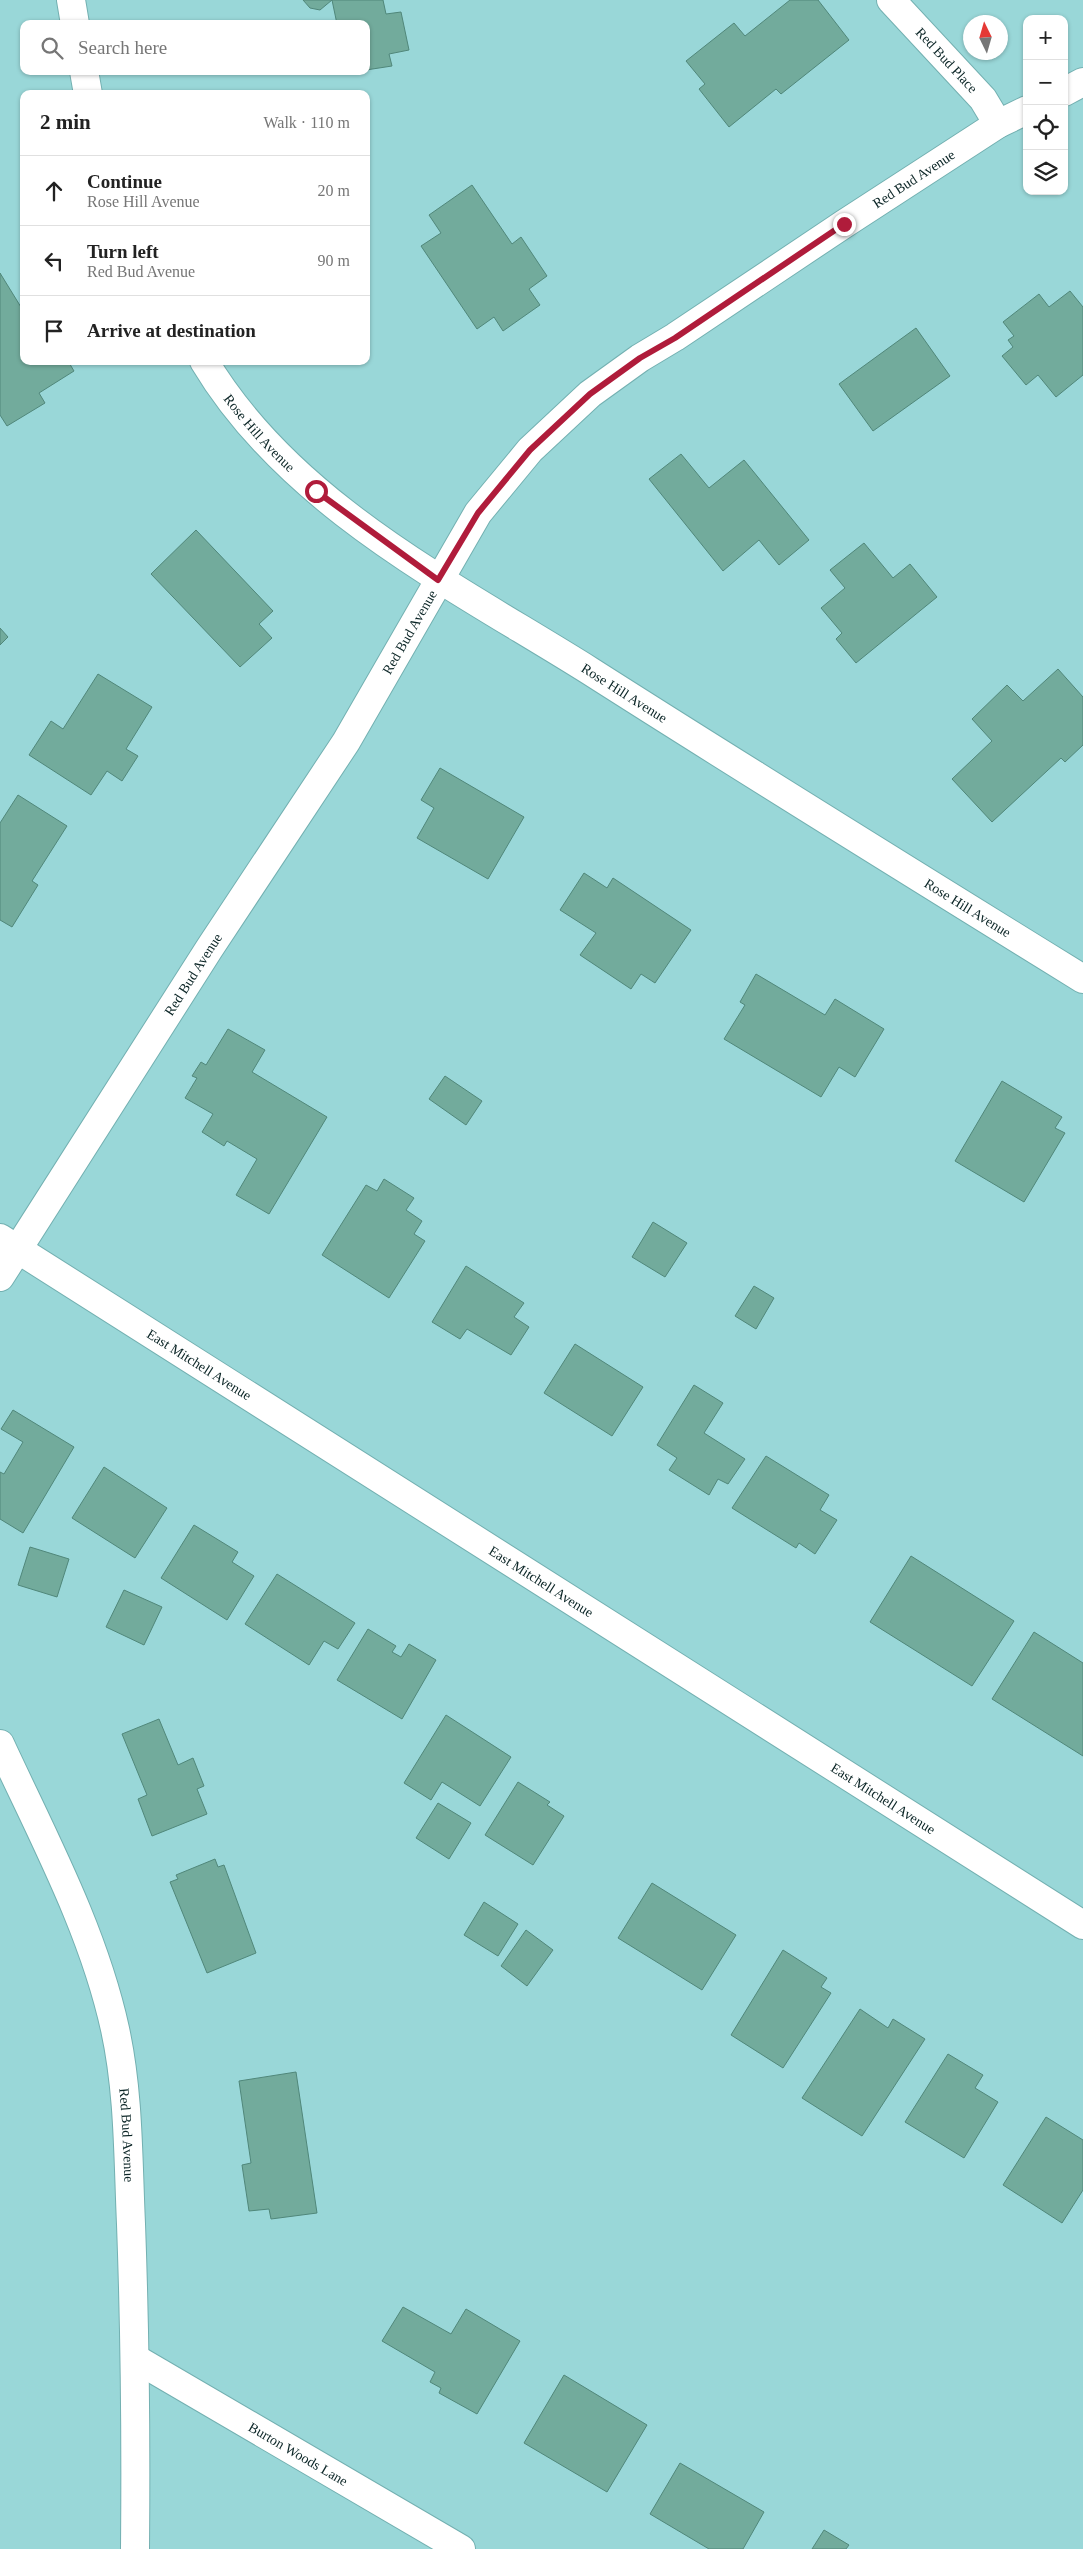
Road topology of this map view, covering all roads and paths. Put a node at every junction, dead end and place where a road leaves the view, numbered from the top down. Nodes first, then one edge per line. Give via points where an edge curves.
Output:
1 (71, 0) edge
2 (891, 0) edge
3 (74, 20) edge
4 (85, 75) edge
5 (1083, 82) edge
6 (87, 90) edge
7 (1068, 90) edge
8 (1023, 112) edge
9 (998, 124) junction
10 (206, 365) edge
11 (438, 580) junction
12 (1083, 979) edge
13 (9, 1243) edge
14 (0, 1277) edge
15 (0, 1744) edge
16 (1083, 1925) edge
17 (136, 2359) junction
18 (136, 2549) edge
19 (461, 2549) edge

1 - 3 street
2 - 9 street, Red Bud Place via 983,100
4 - 6 street
5 - 7 street
8 - 9 street, Red Bud Avenue
9 - 11 street, Red Bud Avenue via 590,394 530,450 478,513
10 - 11 street, Rose Hill Avenue via 259,435 316,491
11 - 12 street, Rose Hill Avenue via 590,671
11 - 13 street, Red Bud Avenue via 346,742
13 - 14 street, Red Bud Avenue
13 - 16 street, East Mitchell Avenue
15 - 17 street, Red Bud Avenue via 72,1899 94,1954 115,2030 126,2106
17 - 18 street, Red Bud Avenue
17 - 19 street, Burton Woods Lane

